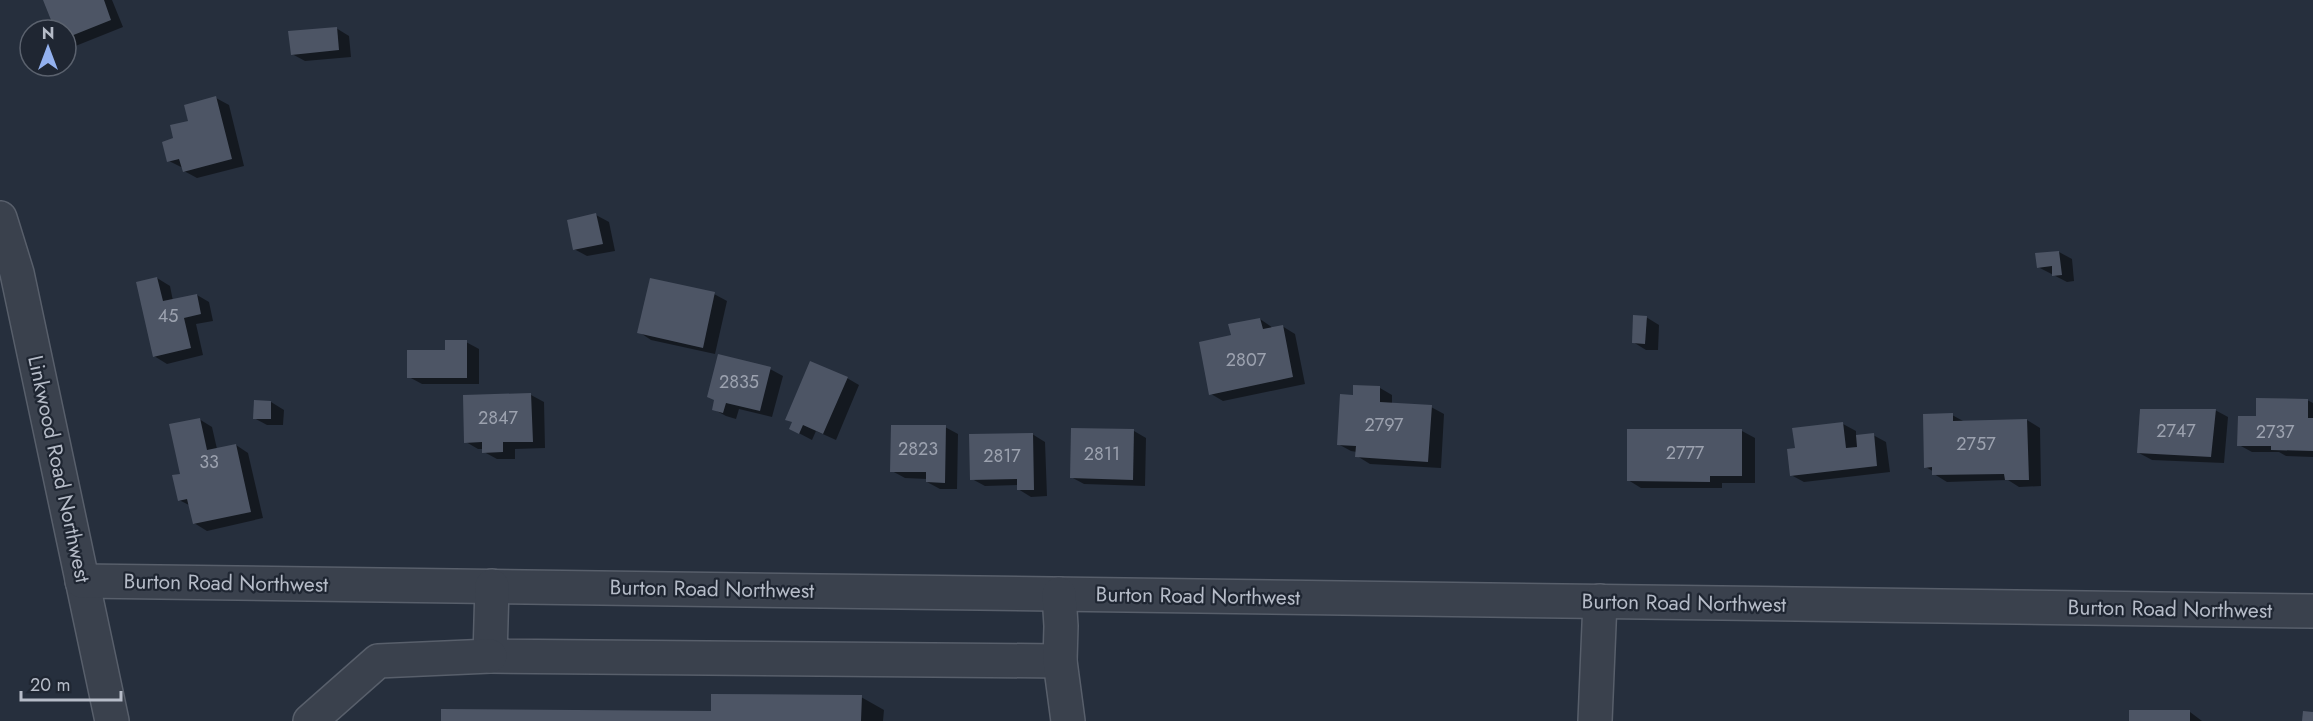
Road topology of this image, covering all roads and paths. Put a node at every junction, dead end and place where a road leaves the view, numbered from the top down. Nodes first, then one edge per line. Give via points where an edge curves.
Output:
1 (0, 218) edge
2 (82, 581) junction
3 (492, 586) junction
4 (1059, 594) junction
5 (1600, 602) junction
6 (2313, 611) edge
7 (490, 656) junction
8 (1060, 661) junction
9 (112, 721) edge
10 (310, 721) edge
11 (1068, 721) edge
12 (1595, 721) edge

1 - 2 street, Linkwood Road Northwest via 17,273
2 - 3 street, Burton Road Northwest
2 - 9 street, Linkwood Road Northwest
3 - 4 street, Burton Road Northwest
3 - 7 street
4 - 5 street, Burton Road Northwest
4 - 8 street
5 - 6 street, Burton Road Northwest
5 - 12 street
7 - 8 street
7 - 10 street via 378,661
8 - 11 street

